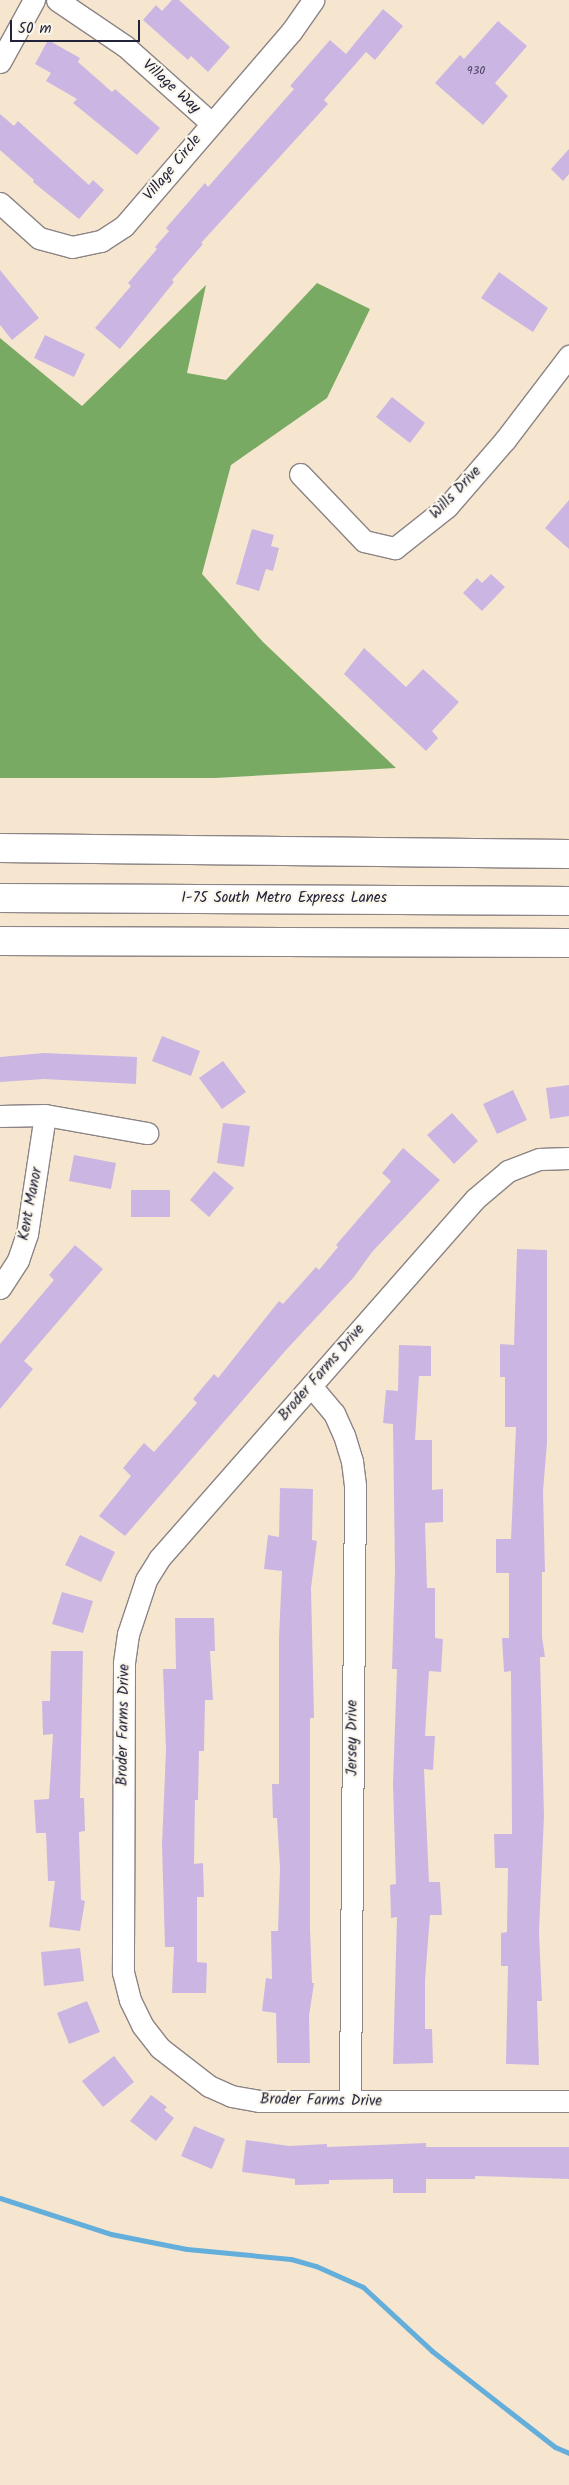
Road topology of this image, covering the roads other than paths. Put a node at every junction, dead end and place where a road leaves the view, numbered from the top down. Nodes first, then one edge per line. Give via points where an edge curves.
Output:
1 (34, 0) edge
2 (58, 0) edge
3 (313, 0) edge
4 (0, 62) edge
5 (211, 123) junction
6 (0, 203) edge
7 (569, 356) edge
8 (300, 474) dead end
9 (0, 848) edge
10 (569, 854) edge
11 (0, 898) edge
12 (569, 901) edge
13 (0, 941) edge
14 (569, 943) edge
15 (0, 1116) edge
16 (45, 1116) junction
17 (146, 1133) dead end
18 (569, 1158) edge
19 (0, 1288) edge
20 (311, 1386) junction
21 (350, 2101) junction
22 (569, 2101) edge

1 - 4 street
2 - 5 street, Village Way via 125,46
3 - 5 street, Village Circle via 291,32
5 - 6 street, Village Circle via 124,226 101,241 72,247 39,238
7 - 8 street, Wills Drive via 505,440 447,507 395,548 364,541
9 - 10 highway
11 - 12 highway, I-75 South Metro Express Lanes
13 - 14 highway
15 - 16 street
16 - 17 street
16 - 19 street, Kent Manor via 27,1234 18,1260
18 - 20 street, Broder Farms Drive via 539,1159 508,1171 475,1199
20 - 21 street, Jersey Drive via 334,1413 344,1435 355,1485
20 - 21 street, Broder Farms Drive via 160,1559 136,1604 124,1664 123,1972 130,2000 142,2025 160,2048 209,2086 230,2096 259,2101
21 - 22 street, Broder Farms Drive

